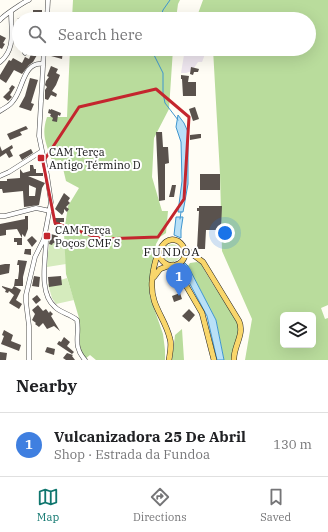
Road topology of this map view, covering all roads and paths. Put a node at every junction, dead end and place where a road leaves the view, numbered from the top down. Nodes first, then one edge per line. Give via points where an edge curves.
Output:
1 (27, 0) edge
2 (48, 0) edge
3 (11, 12) junction
4 (47, 12) edge
5 (0, 20) edge
6 (44, 56) edge
7 (0, 62) edge
8 (43, 64) junction
9 (0, 111) edge
10 (42, 151) junction
11 (0, 176) edge
12 (50, 211) junction
13 (0, 216) edge
14 (44, 238) junction
15 (182, 246) junction
16 (159, 252) junction
17 (197, 258) junction
18 (182, 261) junction
19 (172, 265) junction
20 (180, 275) junction
21 (152, 281) junction
22 (28, 360) edge
23 (85, 360) edge
24 (169, 360) edge
25 (214, 360) edge
26 (234, 360) edge

1 - 3 street
2 - 4 street
3 - 5 street
3 - 7 street via 11,47
6 - 8 street
8 - 9 street via 33,65 13,102
8 - 10 street via 39,136
10 - 11 street
10 - 12 street via 51,195
12 - 13 street via 36,208
12 - 14 street
14 - 22 street via 35,257 26,294 29,326
14 - 23 street via 47,242 47,294 51,304 76,320 76,345
15 - 16 main road via 173,240 164,243
15 - 17 main road
15 - 18 main road via 185,253
16 - 19 main road via 162,261
16 - 21 main road
17 - 18 main road
17 - 26 main road via 203,262 241,325
18 - 19 main road
18 - 20 main road
19 - 20 main road
19 - 21 main road via 158,271
20 - 25 main road via 202,313
21 - 24 main road via 153,298 170,339

